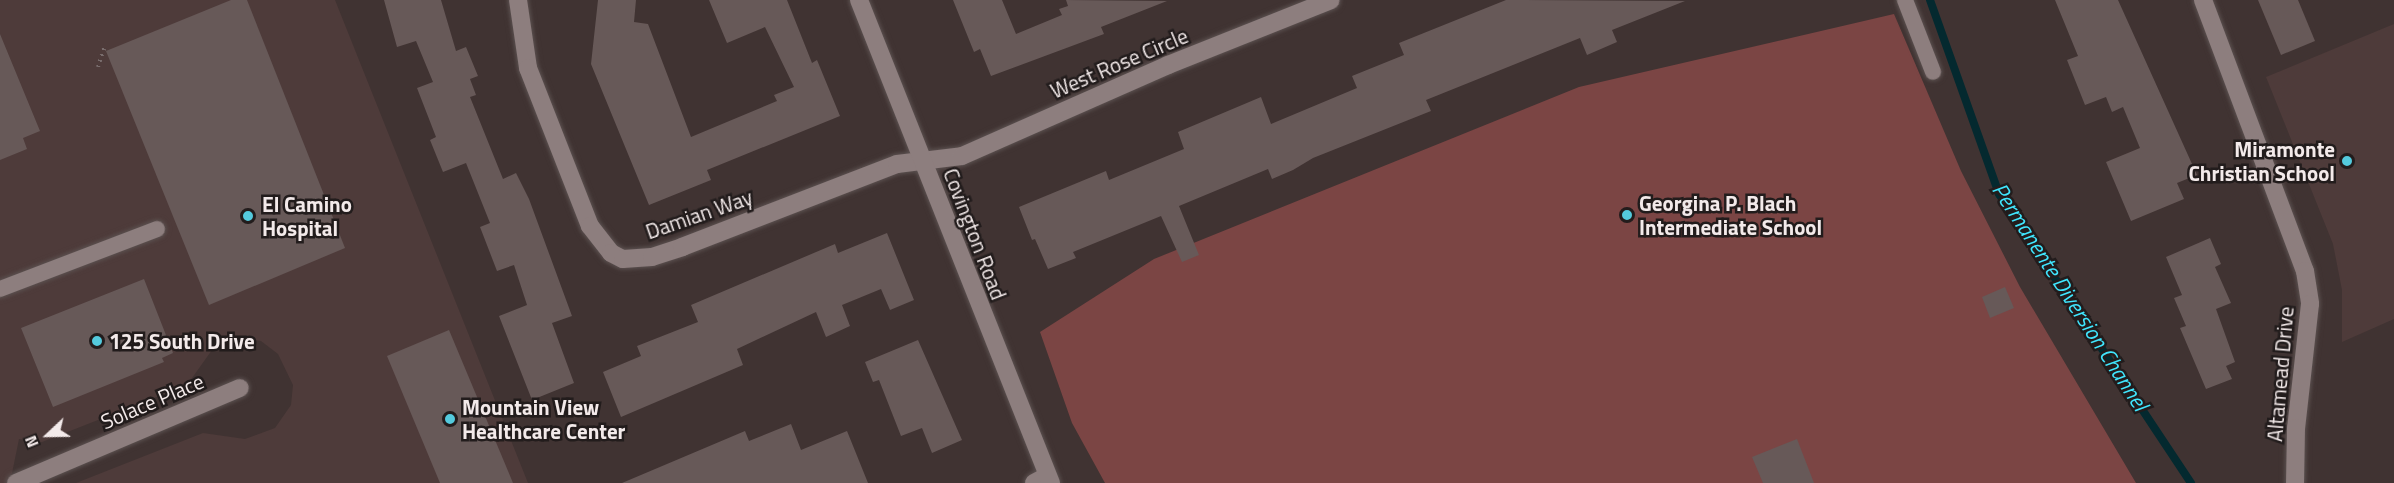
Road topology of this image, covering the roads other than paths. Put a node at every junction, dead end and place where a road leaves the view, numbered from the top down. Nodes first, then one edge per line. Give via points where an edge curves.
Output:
1 (518, 0) edge
2 (859, 0) edge
3 (1331, 0) edge
4 (1905, 0) edge
5 (2203, 0) edge
6 (1933, 72) dead end
7 (923, 162) junction
8 (157, 229) dead end
9 (0, 289) edge
10 (240, 388) dead end
11 (1044, 481) edge
12 (16, 483) edge
13 (2295, 483) edge

1 - 7 street, Damian Way via 528,68 590,226 611,253 623,259 652,257 897,164
2 - 7 street, Covington Road
3 - 7 street, West Rose Circle via 1168,65 962,156
4 - 6 lane
5 - 13 street, Altamead Drive via 2305,271 2310,304 2296,428
7 - 11 street, Covington Road
8 - 9 lane
10 - 12 street, Solace Place

